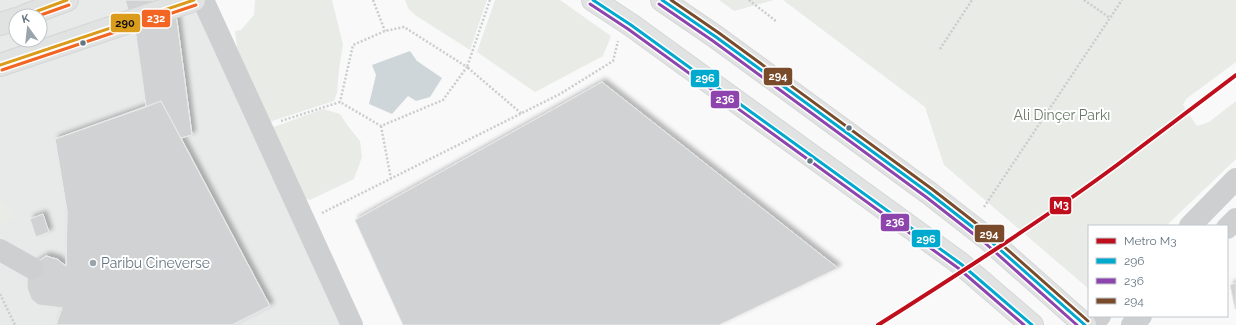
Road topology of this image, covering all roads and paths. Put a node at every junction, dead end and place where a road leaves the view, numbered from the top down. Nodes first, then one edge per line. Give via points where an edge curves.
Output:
1 (67, 0) edge
2 (194, 0) edge
3 (203, 0) edge
4 (373, 0) edge
5 (490, 0) edge
6 (593, 0) edge
7 (662, 0) edge
8 (749, 0) edge
9 (972, 0) edge
10 (1084, 0) edge
11 (1122, 0) edge
12 (46, 8) edge
13 (1110, 18) junction
14 (777, 22) dead end
15 (385, 31) junction
16 (624, 42) dead end
17 (940, 49) dead end
18 (0, 65) edge
19 (467, 67) junction
20 (340, 102) junction
21 (522, 114) junction
22 (381, 126) junction
23 (261, 128) junction
24 (391, 179) junction
25 (1236, 179) edge
26 (984, 207) dead end
27 (1236, 219) edge
28 (304, 222) junction
29 (1191, 225) edge
30 (1228, 227) edge
31 (0, 250) edge
32 (32, 268) dead end
33 (0, 294) edge
34 (1099, 317) edge
35 (1140, 317) edge
36 (15, 325) edge
37 (352, 325) edge
38 (1032, 325) edge
39 (1085, 325) edge
40 (1091, 325) edge
41 (1132, 325) edge

1 - 12 main road
2 - 18 main road
3 - 23 street
4 - 15 path
5 - 19 path
6 - 38 main road via 955,259
7 - 39 main road via 929,193 988,239
8 - 14 path
9 - 17 path
10 - 13 path
11 - 13 path
13 - 26 path
15 - 19 path via 404,27
15 - 20 path via 353,45
16 - 21 path via 618,40 613,61
19 - 21 path
19 - 22 path via 443,100
20 - 22 path
20 - 23 path
21 - 24 path
22 - 24 path
23 - 28 street
24 - 28 path
25 - 29 street
27 - 30 street
28 - 37 street
31 - 32 street
33 - 36 path
34 - 40 street
35 - 41 street

